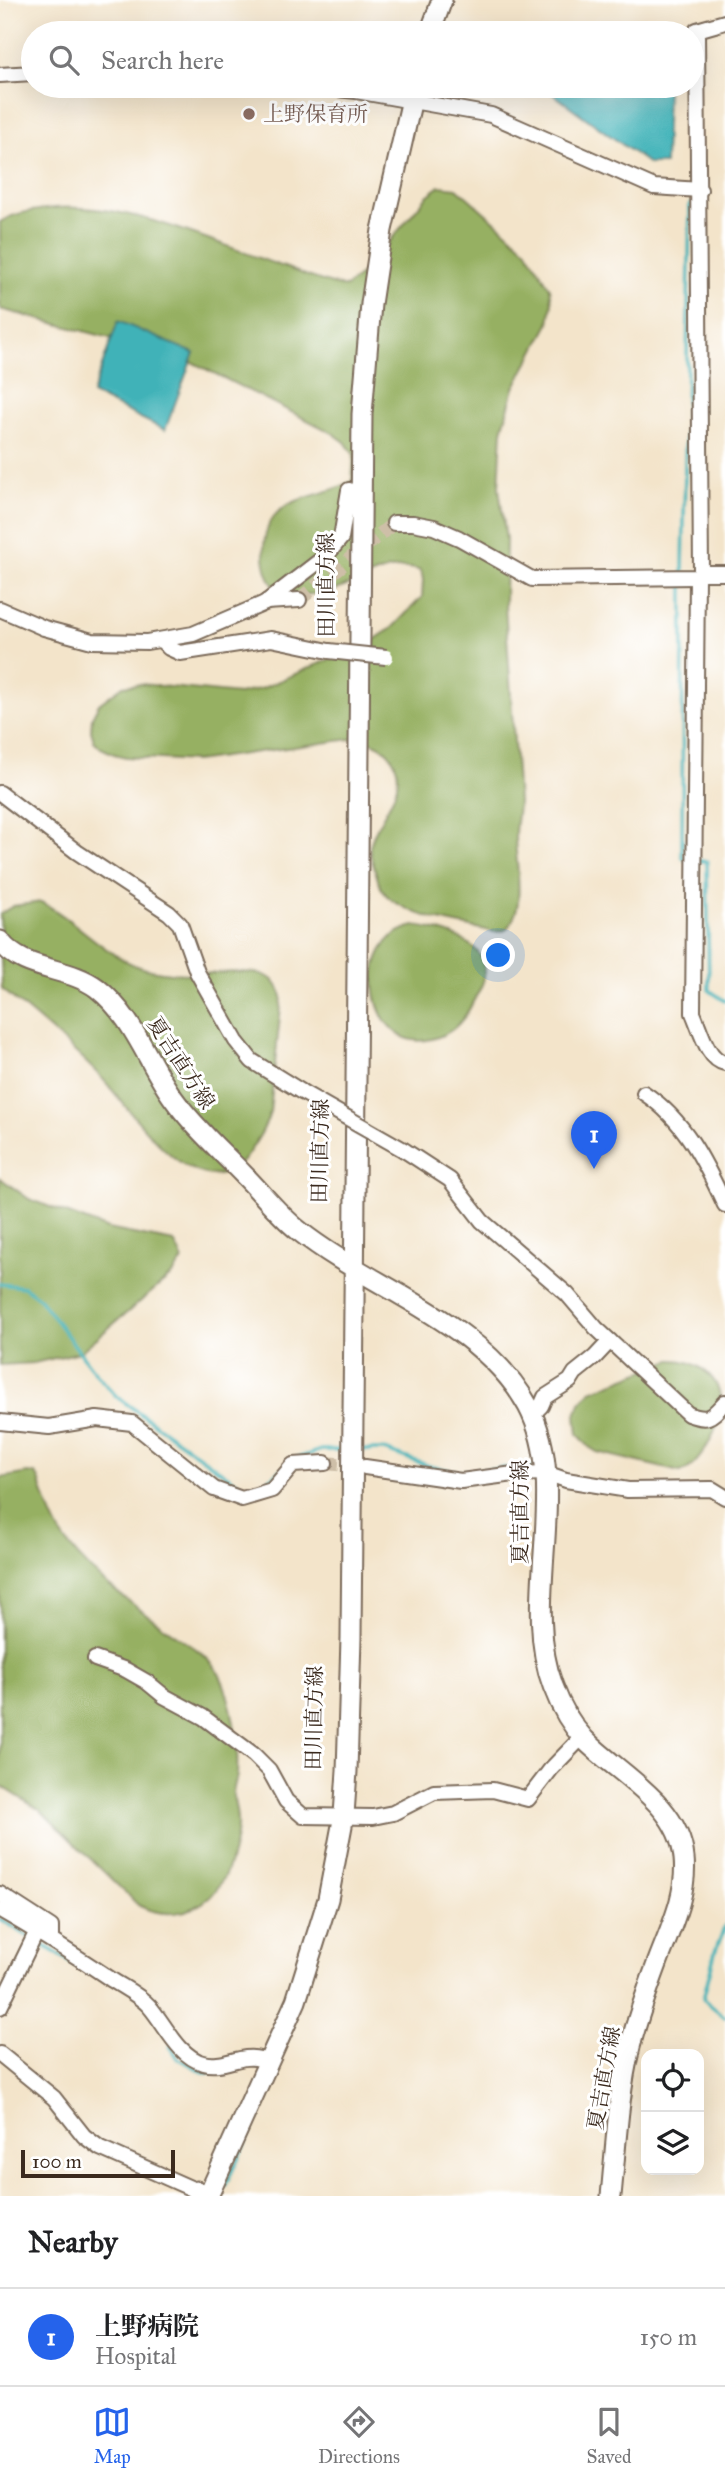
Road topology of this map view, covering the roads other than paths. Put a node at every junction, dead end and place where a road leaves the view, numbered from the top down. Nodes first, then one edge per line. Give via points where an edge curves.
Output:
1 (429, 0) edge
2 (442, 0) edge
3 (423, 21) edge
4 (434, 21) edge
5 (725, 22) edge
6 (704, 28) edge
7 (21, 74) edge
8 (0, 75) edge
9 (406, 98) edge
10 (406, 98) edge
11 (426, 98) edge
12 (698, 98) edge
13 (700, 190) junction
14 (349, 490) junction
15 (394, 523) tunnel mouth
16 (725, 573) edge
17 (700, 575) junction
18 (299, 600) tunnel mouth
19 (265, 603) junction
20 (0, 609) edge
21 (161, 640) junction
22 (386, 657) dead end
23 (0, 793) edge
24 (0, 941) edge
25 (725, 1063) edge
26 (645, 1093) dead end
27 (725, 1205) edge
28 (348, 1264) junction
29 (610, 1341) junction
30 (725, 1402) edge
31 (532, 1415) junction
32 (0, 1422) edge
33 (324, 1463) tunnel mouth
34 (365, 1466) tunnel mouth
35 (546, 1473) junction
36 (725, 1497) edge
37 (95, 1659) dead end
38 (582, 1737) junction
39 (338, 1815) junction
40 (0, 1894) edge
41 (0, 1910) edge
42 (35, 1937) junction
43 (51, 1940) junction
44 (0, 2007) edge
45 (0, 2054) edge
46 (260, 2059) junction
47 (200, 2195) edge
48 (611, 2196) edge

1 - 3 main road
2 - 4 main road
5 - 6 street
7 - 8 street
9 - 14 main road, 田川直方線 via 369,243 351,413
10 - 28 main road, 田川直方線 via 371,304 362,414
11 - 13 street via 491,115 654,187
12 - 13 street
13 - 17 street
14 - 19 street via 341,537 326,556
14 - 28 main road, 田川直方線
15 - 17 street via 434,527 459,537 532,579
16 - 17 street
17 - 25 street via 693,1013 712,1056
18 - 19 street
19 - 21 street via 193,635
20 - 21 street via 92,641
21 - 22 street, bridge via 180,653 271,639
23 - 29 street, bridge via 180,924 197,972 252,1060 450,1180 482,1221 567,1294
24 - 28 main road, 夏吉直方線 via 13,956 81,977 113,1003 171,1096 199,1130 297,1229
26 - 27 street via 673,1115 699,1153
28 - 31 main road, 夏吉直方線 via 423,1307 487,1354 510,1378
28 - 39 main road, 田川直方線
29 - 30 street via 688,1414 711,1417
29 - 31 street via 570,1381 545,1397
31 - 35 main road, 夏吉直方線
32 - 33 street via 49,1427 97,1419 132,1423 214,1489 242,1499 272,1490 293,1465
34 - 35 street via 461,1480
35 - 36 street via 628,1490 712,1489
35 - 38 main road, 夏吉直方線 via 544,1655 553,1687
37 - 39 street via 147,1682 254,1755 269,1770 286,1801 303,1816
38 - 39 street via 528,1799 493,1790 435,1792 393,1813
38 - 48 main road, 夏吉直方線 via 655,1799 676,1830 685,1860 685,1886 630,2048
39 - 46 main road, 田川直方線 via 291,1984
39 - 47 main road, 田川直方線 via 328,1899 296,2001
40 - 43 street via 51,1927
41 - 42 street
42 - 43 street
42 - 44 street
43 - 46 street via 145,2002 194,2060 216,2065 251,2056
45 - 47 street via 54,2098 84,2136 100,2148
46 - 47 main road, 田川直方線

